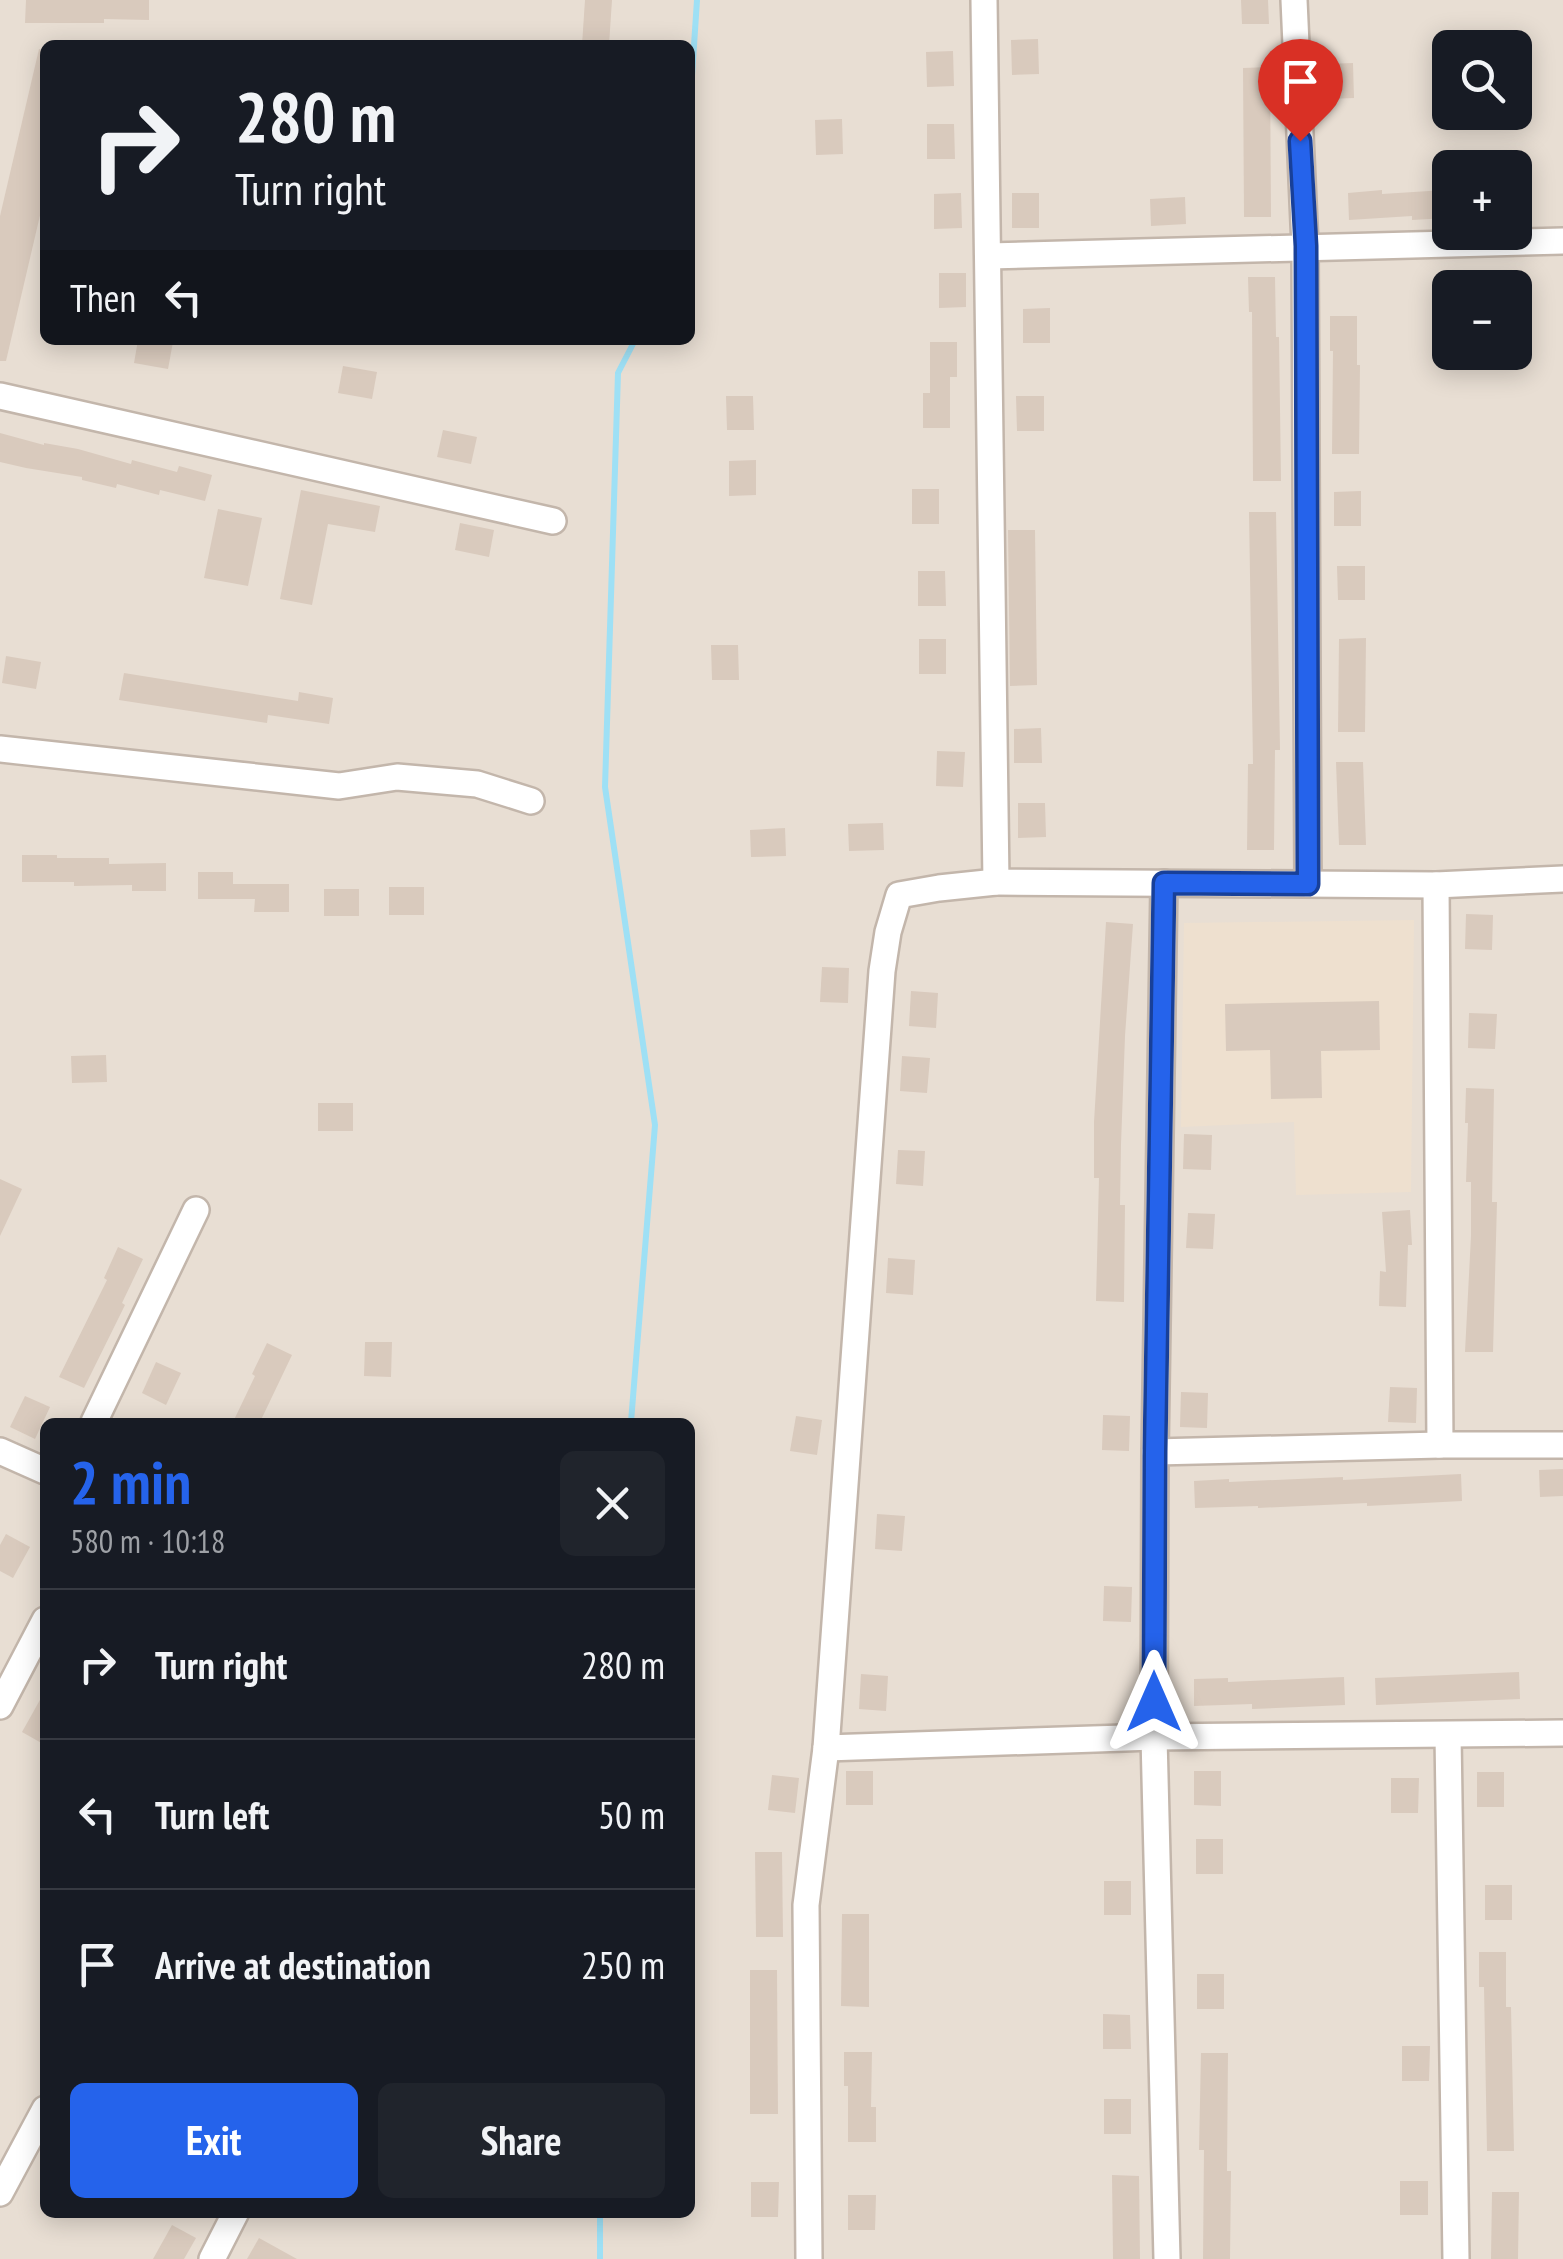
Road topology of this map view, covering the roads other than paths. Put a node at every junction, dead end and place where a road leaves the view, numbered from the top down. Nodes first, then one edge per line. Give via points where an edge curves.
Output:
1 (984, 0) edge
2 (1294, 0) edge
3 (1563, 241) edge
4 (1306, 246) junction
5 (989, 256) junction
6 (0, 396) edge
7 (552, 521) dead end
8 (0, 750) edge
9 (531, 801) dead end
10 (1563, 878) edge
11 (996, 882) junction
12 (1164, 883) junction
13 (1308, 884) junction
14 (1436, 885) junction
15 (196, 1210) dead end
16 (96, 1418) edge
17 (1440, 1445) junction
18 (1563, 1445) edge
19 (0, 1451) edge
20 (1155, 1452) junction
21 (40, 1470) edge
22 (40, 1630) edge
23 (0, 1706) edge
24 (1563, 1733) edge
25 (1448, 1736) junction
26 (1154, 1737) junction
27 (826, 1748) junction
28 (40, 2118) edge
29 (0, 2193) edge
30 (233, 2218) edge
31 (212, 2259) edge
32 (809, 2259) edge
33 (1167, 2259) edge
34 (1456, 2259) edge

1 - 5 street
2 - 4 street
3 - 4 street
4 - 5 street
4 - 13 street
5 - 11 street
6 - 7 street
8 - 9 street via 339,786 397,777 477,784
10 - 14 street
11 - 12 street
11 - 27 street via 899,895 888,932
12 - 13 street
12 - 20 street
13 - 14 street
14 - 17 street
15 - 16 street
17 - 18 street
17 - 20 street
19 - 21 street
20 - 26 street
22 - 23 street
24 - 25 street
25 - 26 street
25 - 34 street
26 - 27 street
26 - 33 street
27 - 32 street via 806,1905
28 - 29 street
30 - 31 street

